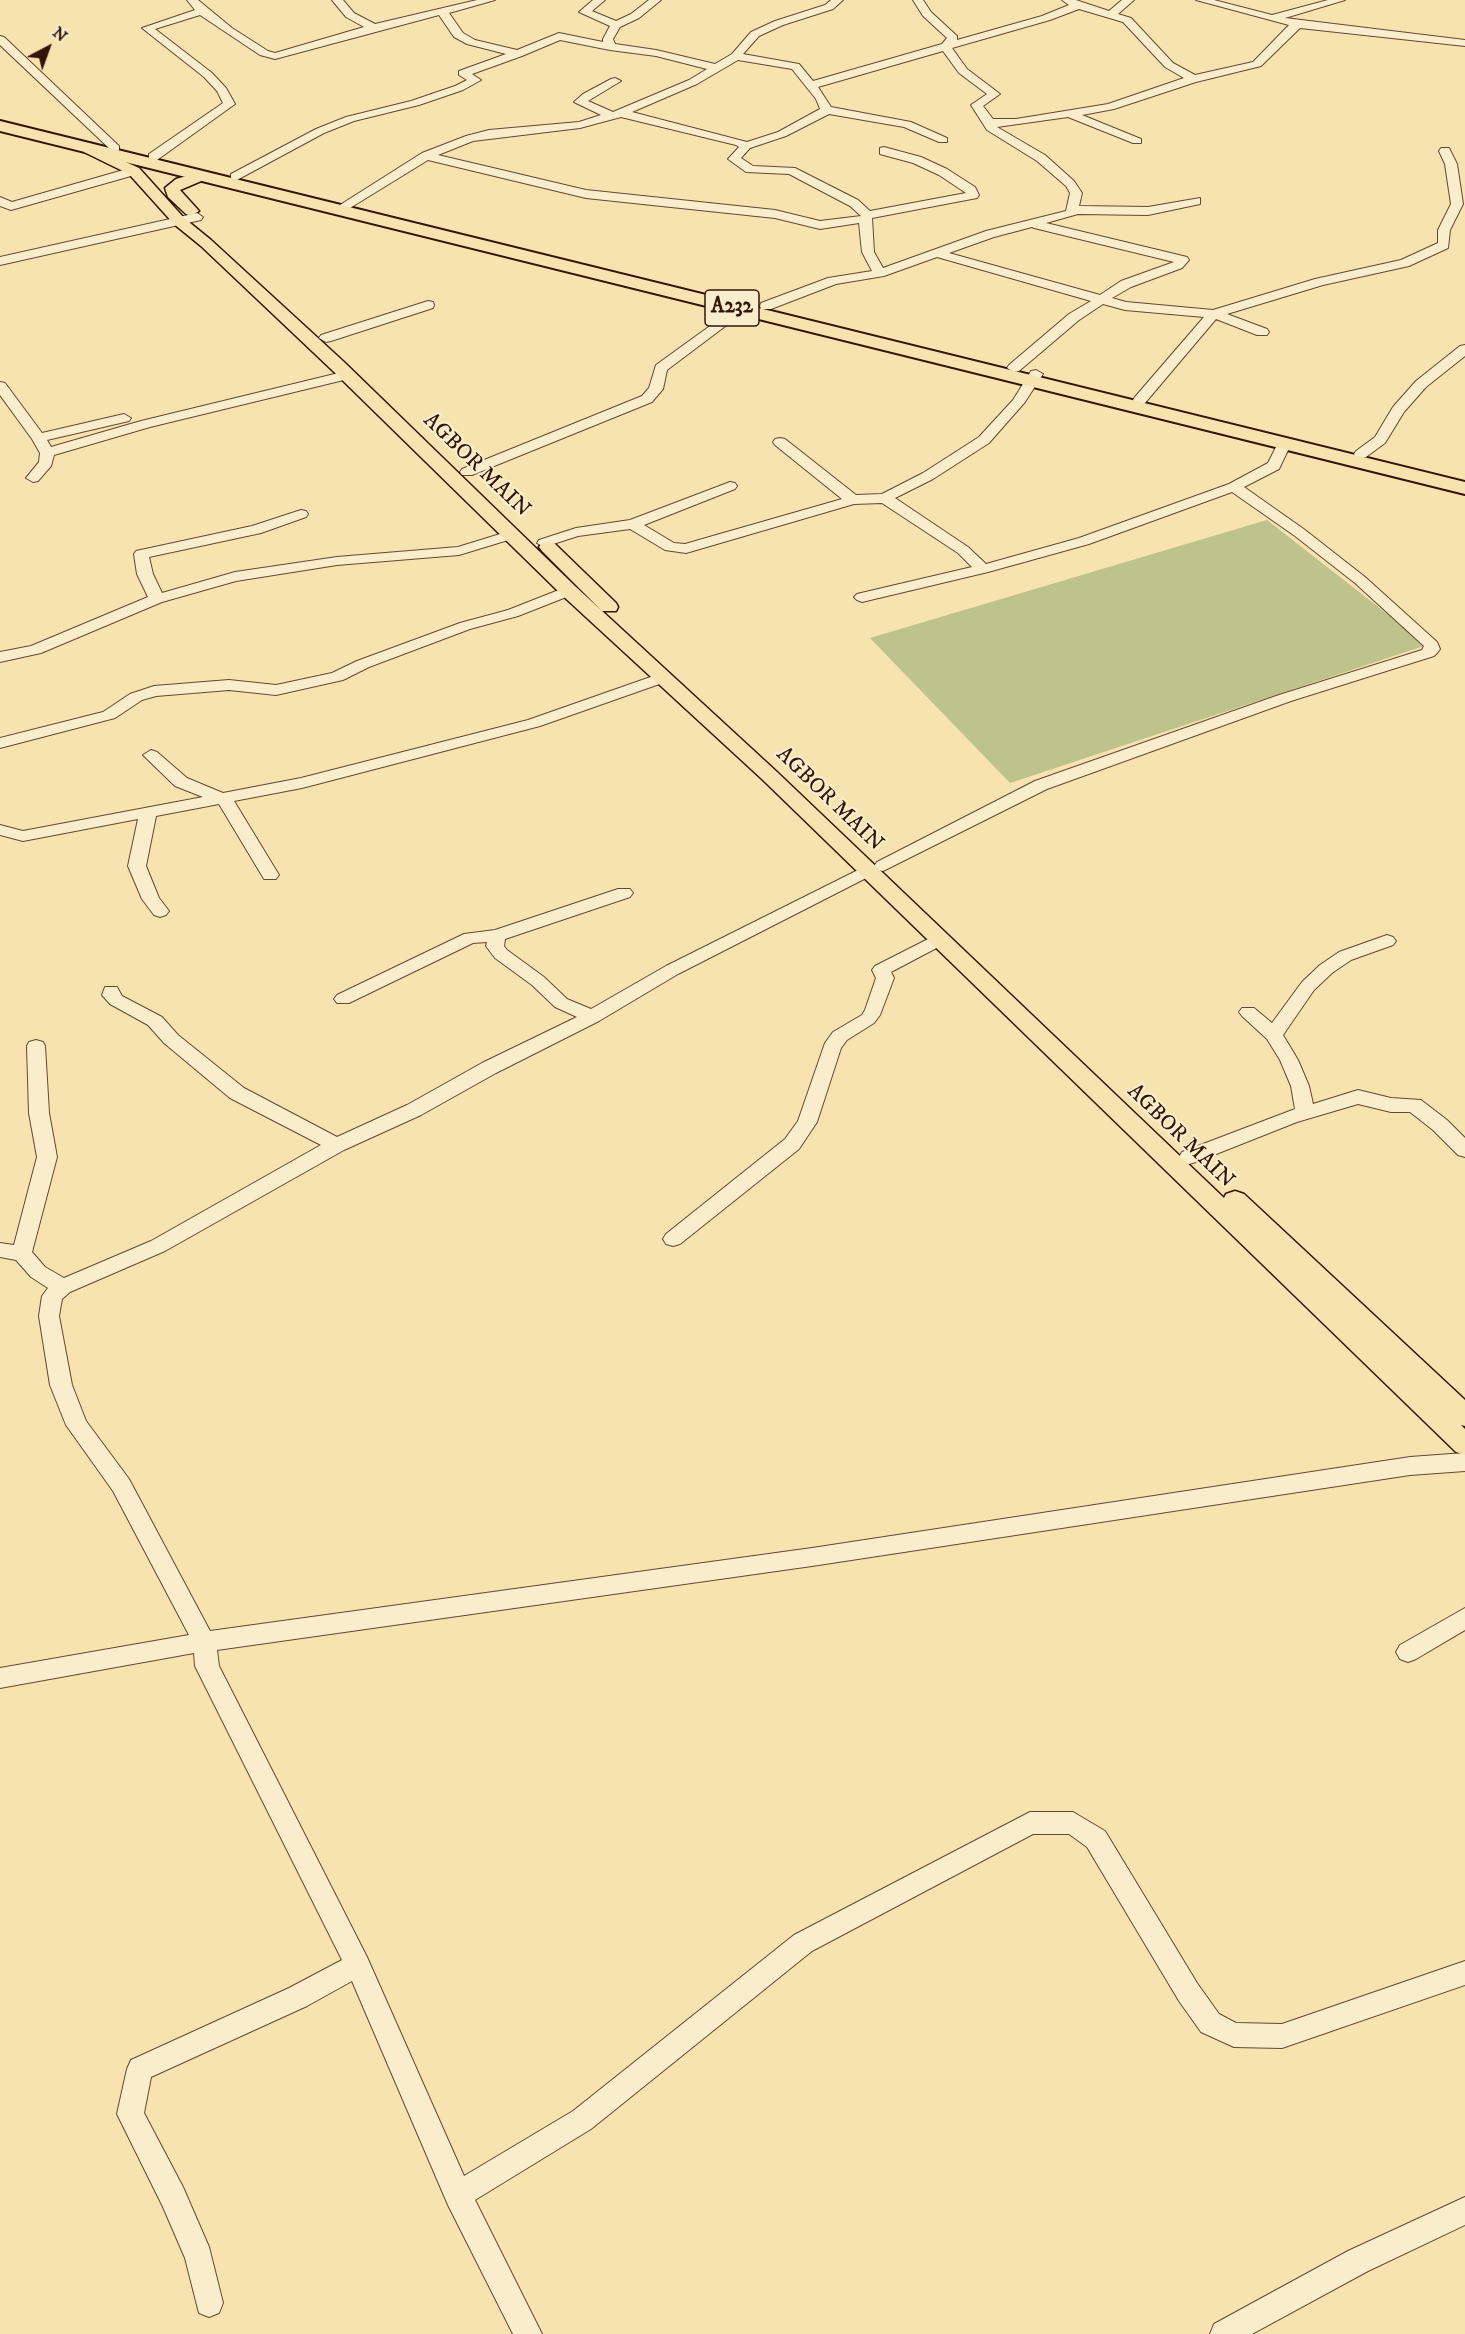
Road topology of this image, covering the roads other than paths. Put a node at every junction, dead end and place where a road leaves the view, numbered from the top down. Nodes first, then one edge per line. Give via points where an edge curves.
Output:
1 (192, 0) edge
2 (338, 0) edge
3 (490, 0) edge
4 (600, 0) edge
5 (656, 0) edge
6 (838, 0) edge
7 (918, 0) edge
8 (1067, 0) edge
9 (1129, 0) edge
10 (1201, 0) edge
11 (1340, 0) edge
12 (1078, 5) junction
13 (202, 11) junction
14 (442, 12) junction
15 (1110, 15) junction
16 (1270, 18) junction
17 (1297, 24) junction
18 (616, 25) junction
19 (373, 28) junction
20 (0, 39) edge
21 (1465, 43) edge
22 (610, 47) junction
23 (946, 47) junction
24 (518, 54) junction
25 (736, 56) junction
26 (714, 67) junction
27 (1193, 79) junction
28 (615, 81) dead end
29 (812, 85) junction
30 (827, 110) junction
31 (617, 114) junction
32 (1070, 114) junction
33 (0, 119) edge
34 (990, 123) junction
35 (0, 126) edge
36 (943, 140) dead end
37 (1137, 141) dead end
38 (746, 146) junction
39 (115, 148) junction
40 (89, 149) junction
41 (884, 151) dead end
42 (1445, 151) dead end
43 (426, 156) junction
44 (153, 157) junction
45 (134, 171) junction
46 (201, 176) junction
47 (236, 177) junction
48 (164, 194) junction
49 (1196, 201) dead end
50 (6, 204) edge
51 (346, 205) junction
52 (1074, 210) junction
53 (866, 217) junction
54 (188, 219) junction
55 (16, 222) dead end
56 (1030, 223) junction
57 (936, 253) junction
58 (0, 261) edge
59 (880, 273) junction
60 (1103, 299) junction
61 (428, 304) dead end
62 (766, 306) junction
63 (739, 309) junction
64 (1214, 314) junction
65 (1262, 332) dead end
66 (326, 338) junction
67 (1465, 349) edge
68 (1014, 368) junction
69 (343, 371) junction
70 (1033, 378) junction
71 (0, 386) edge
72 (1140, 400) junction
73 (39, 438) junction
74 (780, 442) dead end
75 (1284, 444) junction
76 (47, 453) junction
77 (1361, 454) junction
78 (467, 472) junction
79 (33, 478) dead end
80 (1465, 480) edge
81 (730, 486) dead end
82 (1234, 487) junction
83 (1465, 488) edge
84 (885, 498) junction
85 (853, 500) junction
86 (301, 514) dead end
87 (633, 524) junction
88 (513, 534) junction
89 (544, 543) junction
90 (983, 569) junction
91 (569, 591) junction
92 (862, 597) dead end
93 (157, 599) junction
94 (0, 657) edge
95 (662, 678) junction
96 (0, 743) edge
97 (151, 755) dead end
98 (224, 799) junction
99 (148, 813) junction
100 (1, 831) edge
101 (875, 868) junction
102 (270, 875) dead end
103 (624, 892) dead end
104 (160, 911) dead end
105 (497, 936) junction
106 (940, 939) junction
107 (1387, 941) dead end
108 (111, 991) dead end
109 (343, 999) dead end
110 (1248, 1012) dead end
111 (592, 1017) junction
112 (1274, 1035) junction
113 (36, 1046) dead end
114 (1305, 1114) junction
115 (337, 1145) junction
116 (1465, 1150) edge
117 (1189, 1157) junction
118 (673, 1239) dead end
119 (0, 1250) edge
120 (22, 1253) junction
121 (63, 1287) junction
122 (1318, 1291) junction
123 (1465, 1416) edge
124 (1465, 1445) edge
125 (1465, 1462) edge
126 (1465, 1618) edge
127 (204, 1642) junction
128 (1408, 1652) dead end
129 (0, 1678) edge
130 (358, 1965) junction
131 (1465, 1973) edge
132 (458, 2194) junction
133 (1465, 2211) edge
134 (209, 2303) dead end
135 (528, 2334) edge
136 (1224, 2334) edge

1 - 13 street
2 - 19 street via 350,15
3 - 14 street
4 - 18 street via 584,12
5 - 18 street
6 - 25 street via 829,7 755,34
7 - 23 street via 953,38
8 - 12 street
9 - 15 street
10 - 16 street
11 - 16 street
12 - 15 street
12 - 23 street
13 - 19 street via 275,56
13 - 44 street via 147,28 208,75 229,104
14 - 19 street
14 - 24 street via 458,35
15 - 27 street via 1127,20 1169,65
16 - 17 street
17 - 21 street
17 - 27 street via 1257,64
18 - 22 street via 608,39
20 - 39 street
22 - 24 street via 559,36
22 - 26 street
23 - 29 street
23 - 34 street via 963,71 994,94 977,105
24 - 47 street via 463,73 475,80 459,88 320,131
25 - 26 street
25 - 29 street via 795,66
26 - 31 street via 693,82
27 - 32 street via 1110,107
28 - 31 street via 580,102
29 - 30 street
30 - 36 street via 907,124
30 - 38 street via 782,134
31 - 38 street
31 - 43 street via 580,124 470,138
32 - 34 street
32 - 37 street
33 - 39 highway, A232
34 - 52 street via 991,128 1041,158 1070,184 1076,194
35 - 40 highway, A232
38 - 53 street via 734,159 750,169 791,171 854,203
39 - 44 highway, A232
40 - 45 main road
40 - 46 highway, A232
41 - 53 street via 943,172 973,195
42 - 64 street via 1457,204 1444,230 1444,245 1405,263 1320,282
43 - 51 street
43 - 53 street via 586,194 775,214 820,225
44 - 47 highway, A232
45 - 48 main road, AGBOR MAIN
45 - 50 street
46 - 48 main road via 177,184
46 - 63 highway, A232
47 - 51 highway, A232
48 - 54 main road, AGBOR MAIN
49 - 52 street via 1148,211
50 - 55 street
51 - 62 highway, A232
52 - 56 street
53 - 59 street via 868,252
54 - 58 street
54 - 66 main road, AGBOR MAIN
54 - 69 main road, AGBOR MAIN via 206,243
56 - 57 street
56 - 60 street via 1183,260 1126,284
57 - 59 street
57 - 60 street
59 - 62 street via 833,281
60 - 64 street via 1125,306
60 - 68 street via 1074,317
61 - 66 street
62 - 68 highway, A232
63 - 70 highway, A232
63 - 78 street via 661,368 656,389 647,399
64 - 65 street
64 - 72 street
66 - 78 main road, AGBOR MAIN
67 - 77 street via 1421,384 1398,410 1380,440
68 - 70 highway, A232
69 - 73 street
69 - 76 street
69 - 88 main road, AGBOR MAIN
70 - 72 highway, A232
70 - 75 highway, A232
70 - 84 street via 1018,402 984,440
71 - 73 street
72 - 77 highway, A232
73 - 76 street
74 - 85 street
75 - 82 street via 1274,466
75 - 83 highway, A232
76 - 79 street via 46,463
77 - 80 highway, A232
78 - 89 main road, AGBOR MAIN
81 - 87 street
82 - 90 street via 1084,541
82 - 101 street via 1360,580 1414,627 1432,649 1041,785
84 - 85 street
84 - 90 street via 963,550
85 - 87 street via 686,549 670,547
86 - 93 street via 256,530 141,554
87 - 89 street via 576,532
88 - 91 main road, AGBOR MAIN
88 - 93 street via 459,551 337,561 236,577
89 - 101 main road, AGBOR MAIN
90 - 92 street
91 - 95 main road, AGBOR MAIN
91 - 96 street via 337,676 276,690 230,685 154,691 136,697 109,715
93 - 94 street via 35,650
95 - 98 street via 534,723 302,783
95 - 101 main road, AGBOR MAIN
97 - 98 street via 181,782
98 - 99 street
98 - 102 street
99 - 100 street via 23,836
99 - 104 street via 137,858 151,899
101 - 106 main road, AGBOR MAIN
101 - 111 street via 672,970
101 - 117 main road, AGBOR MAIN
103 - 105 street
105 - 109 street via 470,938
105 - 111 street via 495,946 501,954 561,1003
106 - 118 street via 881,970 885,978 874,1011 840,1036 832,1047 807,1122 792,1144
106 - 122 main road, AGBOR MAIN
107 - 112 street via 1345,956 1326,969 1308,986
108 - 115 street via 116,1000 155,1021 237,1093
110 - 112 street
111 - 115 street via 414,1110
112 - 114 street via 1300,1086
113 - 120 street via 39,1113 47,1157
114 - 116 street via 1358,1097 1391,1105 1414,1105
114 - 117 street
115 - 121 street via 158,1246
117 - 122 main road, AGBOR MAIN
119 - 120 street
120 - 121 street via 38,1272
121 - 127 street via 52,1296 49,1316 61,1385 77,1425 121,1485
122 - 123 main road, AGBOR MAIN
122 - 124 main road, AGBOR MAIN
125 - 127 street via 1410,1466 812,1557
126 - 128 street
127 - 129 street
127 - 130 street via 207,1666
130 - 132 street
130 - 134 street via 298,1997 140,2069 130,2114 199,2257
131 - 132 street via 1282,2036 1234,2035 1210,2023 1096,1839 1073,1823 1030,1823 803,1943 582,2120
132 - 135 street
133 - 136 street via 1358,2261

